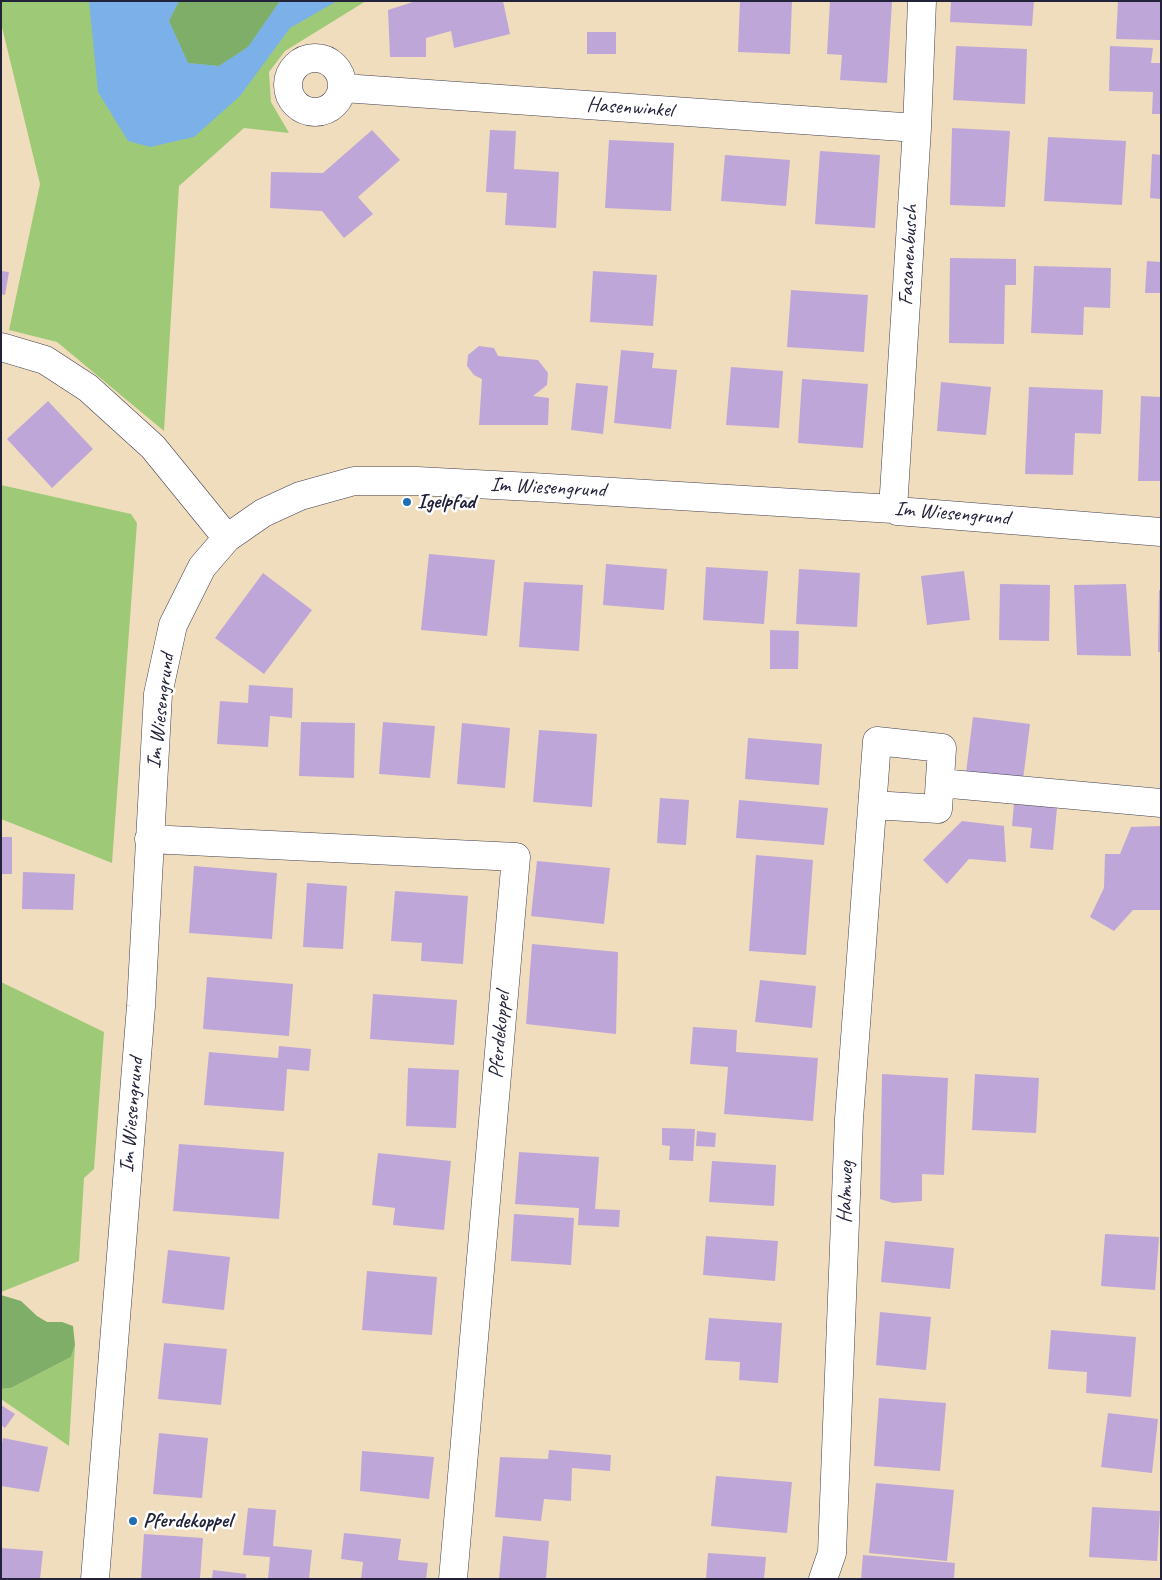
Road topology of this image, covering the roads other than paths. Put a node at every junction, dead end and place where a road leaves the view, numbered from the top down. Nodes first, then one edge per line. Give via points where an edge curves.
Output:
1 (922, 1) edge
2 (343, 88) dead end
3 (917, 128) junction
4 (1, 347) edge
5 (893, 509) junction
6 (1161, 532) edge
7 (227, 538) junction
8 (940, 783) junction
9 (1161, 803) edge
10 (873, 805) junction
11 (150, 839) junction
12 (95, 1579) edge
13 (453, 1579) edge
14 (823, 1579) edge

1 - 3 street, Fasanenbusch
2 - 3 street, Hasenwinkel
3 - 5 street, Fasanenbusch
4 - 7 street via 45,360 88,388 153,447
5 - 6 street, Im Wiesengrund
5 - 7 street, Im Wiesengrund via 417,481 354,481 300,496 263,513
7 - 11 street, Im Wiesengrund via 202,567 173,625 158,694
8 - 9 street
8 - 10 street, Halmweg via 938,809
8 - 10 street, Halmweg via 942,748 877,741
10 - 14 street, Halmweg via 849,1119 832,1552
11 - 12 street, Im Wiesengrund via 141,1006
11 - 13 street, Pferdekoppel via 516,857

